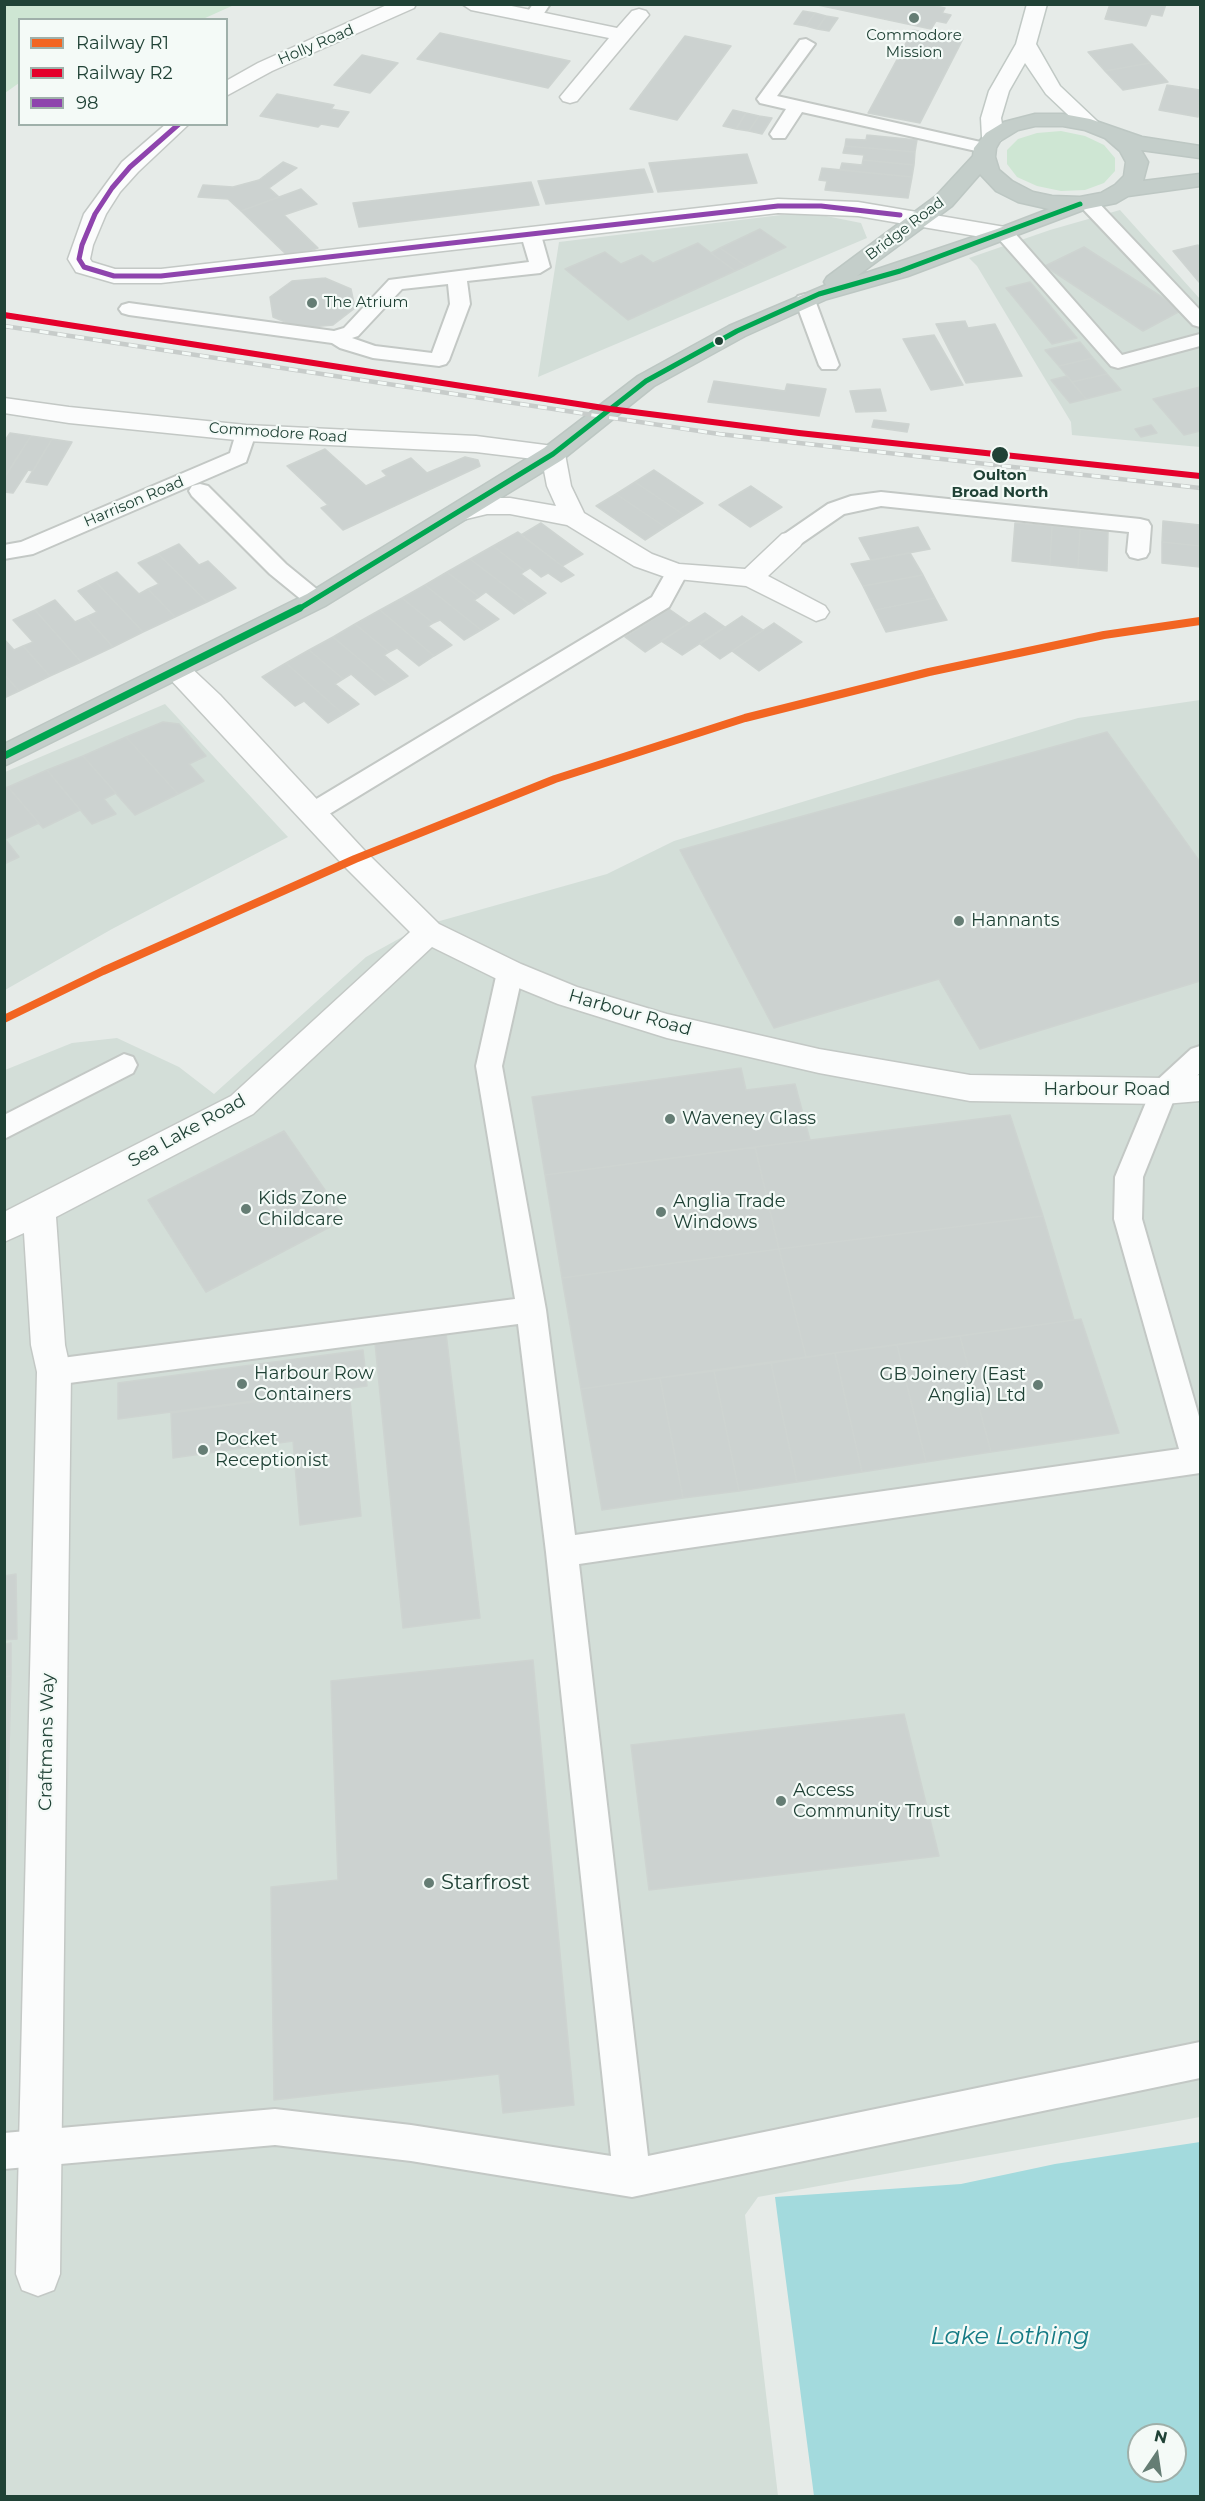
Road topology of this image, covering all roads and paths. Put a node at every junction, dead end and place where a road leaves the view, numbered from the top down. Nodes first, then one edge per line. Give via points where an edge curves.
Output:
1 (407, 4) edge
2 (471, 4) edge
3 (1037, 4) edge
4 (538, 11) edge
5 (639, 15) dead end
6 (621, 35) junction
7 (806, 44) dead end
8 (1026, 44) junction
9 (228, 89) edge
10 (570, 97) dead end
11 (797, 106) junction
12 (1090, 125) junction
13 (177, 126) edge
14 (779, 134) dead end
15 (1112, 134) junction
16 (987, 147) junction
17 (1200, 152) edge
18 (1200, 180) edge
19 (1123, 190) junction
20 (1084, 203) junction
21 (919, 218) junction
22 (1005, 234) junction
23 (531, 235) junction
24 (457, 277) junction
25 (812, 297) junction
26 (129, 309) dead end
27 (1200, 321) edge
28 (336, 336) junction
29 (1200, 340) edge
30 (829, 365) dead end
31 (4, 405) edge
32 (246, 433) junction
33 (553, 454) junction
34 (201, 491) dead end
35 (462, 512) junction
36 (574, 518) junction
37 (791, 540) joint
38 (4, 552) edge
39 (1138, 552) dead end
40 (677, 572) junction
41 (752, 578) junction
42 (316, 600) junction
43 (816, 612) dead end
44 (178, 671) junction
45 (4, 756) edge
46 (312, 813) junction
47 (429, 932) junction
48 (510, 972) junction
49 (1200, 1058) edge
50 (124, 1065) dead end
51 (1200, 1088) edge
52 (1164, 1091) junction
53 (4, 1128) edge
54 (39, 1212) junction
55 (4, 1228) edge
56 (531, 1310) junction
57 (54, 1372) junction
58 (562, 1552) junction
59 (1200, 2060) edge
60 (22, 2148) edge
61 (633, 2178) junction
62 (38, 2274) dead end

1 - 9 street, Holly Road via 265,67
2 - 4 street
3 - 8 street
4 - 6 street
5 - 6 street
6 - 10 street
7 - 11 lane via 766,99
8 - 12 street via 1053,90
8 - 16 street via 999,91
11 - 14 lane
11 - 16 lane
12 - 15 highway
12 - 16 highway via 1035,120 1011,126
13 - 23 street via 112,188 82,245 79,259 84,267 114,276 161,276
15 - 17 highway
15 - 19 highway via 1129,147 1137,162 1135,177
16 - 20 highway via 989,172 1004,186 1026,197 1052,203
16 - 21 highway, Bridge Road via 958,187
18 - 19 highway
19 - 20 highway
20 - 22 highway, Bridge Road
20 - 27 lane
21 - 22 street
21 - 23 street via 849,208 778,206
21 - 25 highway, Bridge Road
22 - 25 highway, Bridge Road
22 - 29 lane via 1118,362
23 - 24 lane via 540,267
24 - 28 lane via 396,284 351,332
24 - 28 lane via 460,303 439,360 373,352
25 - 30 lane
25 - 33 highway, Bridge Road via 737,331 646,381
26 - 28 lane via 319,337
31 - 32 street, Commodore Road via 69,416
32 - 33 street, Commodore Road via 476,444
32 - 38 lane, Harrison Road via 239,457 25,549
33 - 35 highway, Bridge Road
33 - 36 street via 560,486
34 - 42 lane via 278,569
35 - 36 street via 510,506
35 - 42 highway, Bridge Road
36 - 40 street via 643,560
37 - 39 lane via 851,502 881,499 1140,526
37 - 41 street
40 - 41 street
40 - 46 lane via 661,602
41 - 43 street
42 - 44 highway, Bridge Road
44 - 45 highway, Bridge Road
44 - 46 street, Harbour Road
46 - 47 street, Harbour Road
47 - 48 street, Harbour Road
47 - 54 street, Sea Lake Road via 242,1105
48 - 52 street, Harbour Road via 569,996 667,1026 819,1061 970,1088
48 - 56 lane via 489,1066
49 - 52 lane
50 - 53 lane
51 - 52 street, Harbour Road
52 - 58 lane via 1129,1178 1128,1219 1197,1460
54 - 55 street, Sea Lake Road
54 - 57 street, Craftmans Way via 48,1345
56 - 57 lane
56 - 58 lane
57 - 60 street, Craftmans Way
58 - 61 lane
59 - 61 lane
60 - 61 lane via 275,2127
60 - 62 street, Craftmans Way

